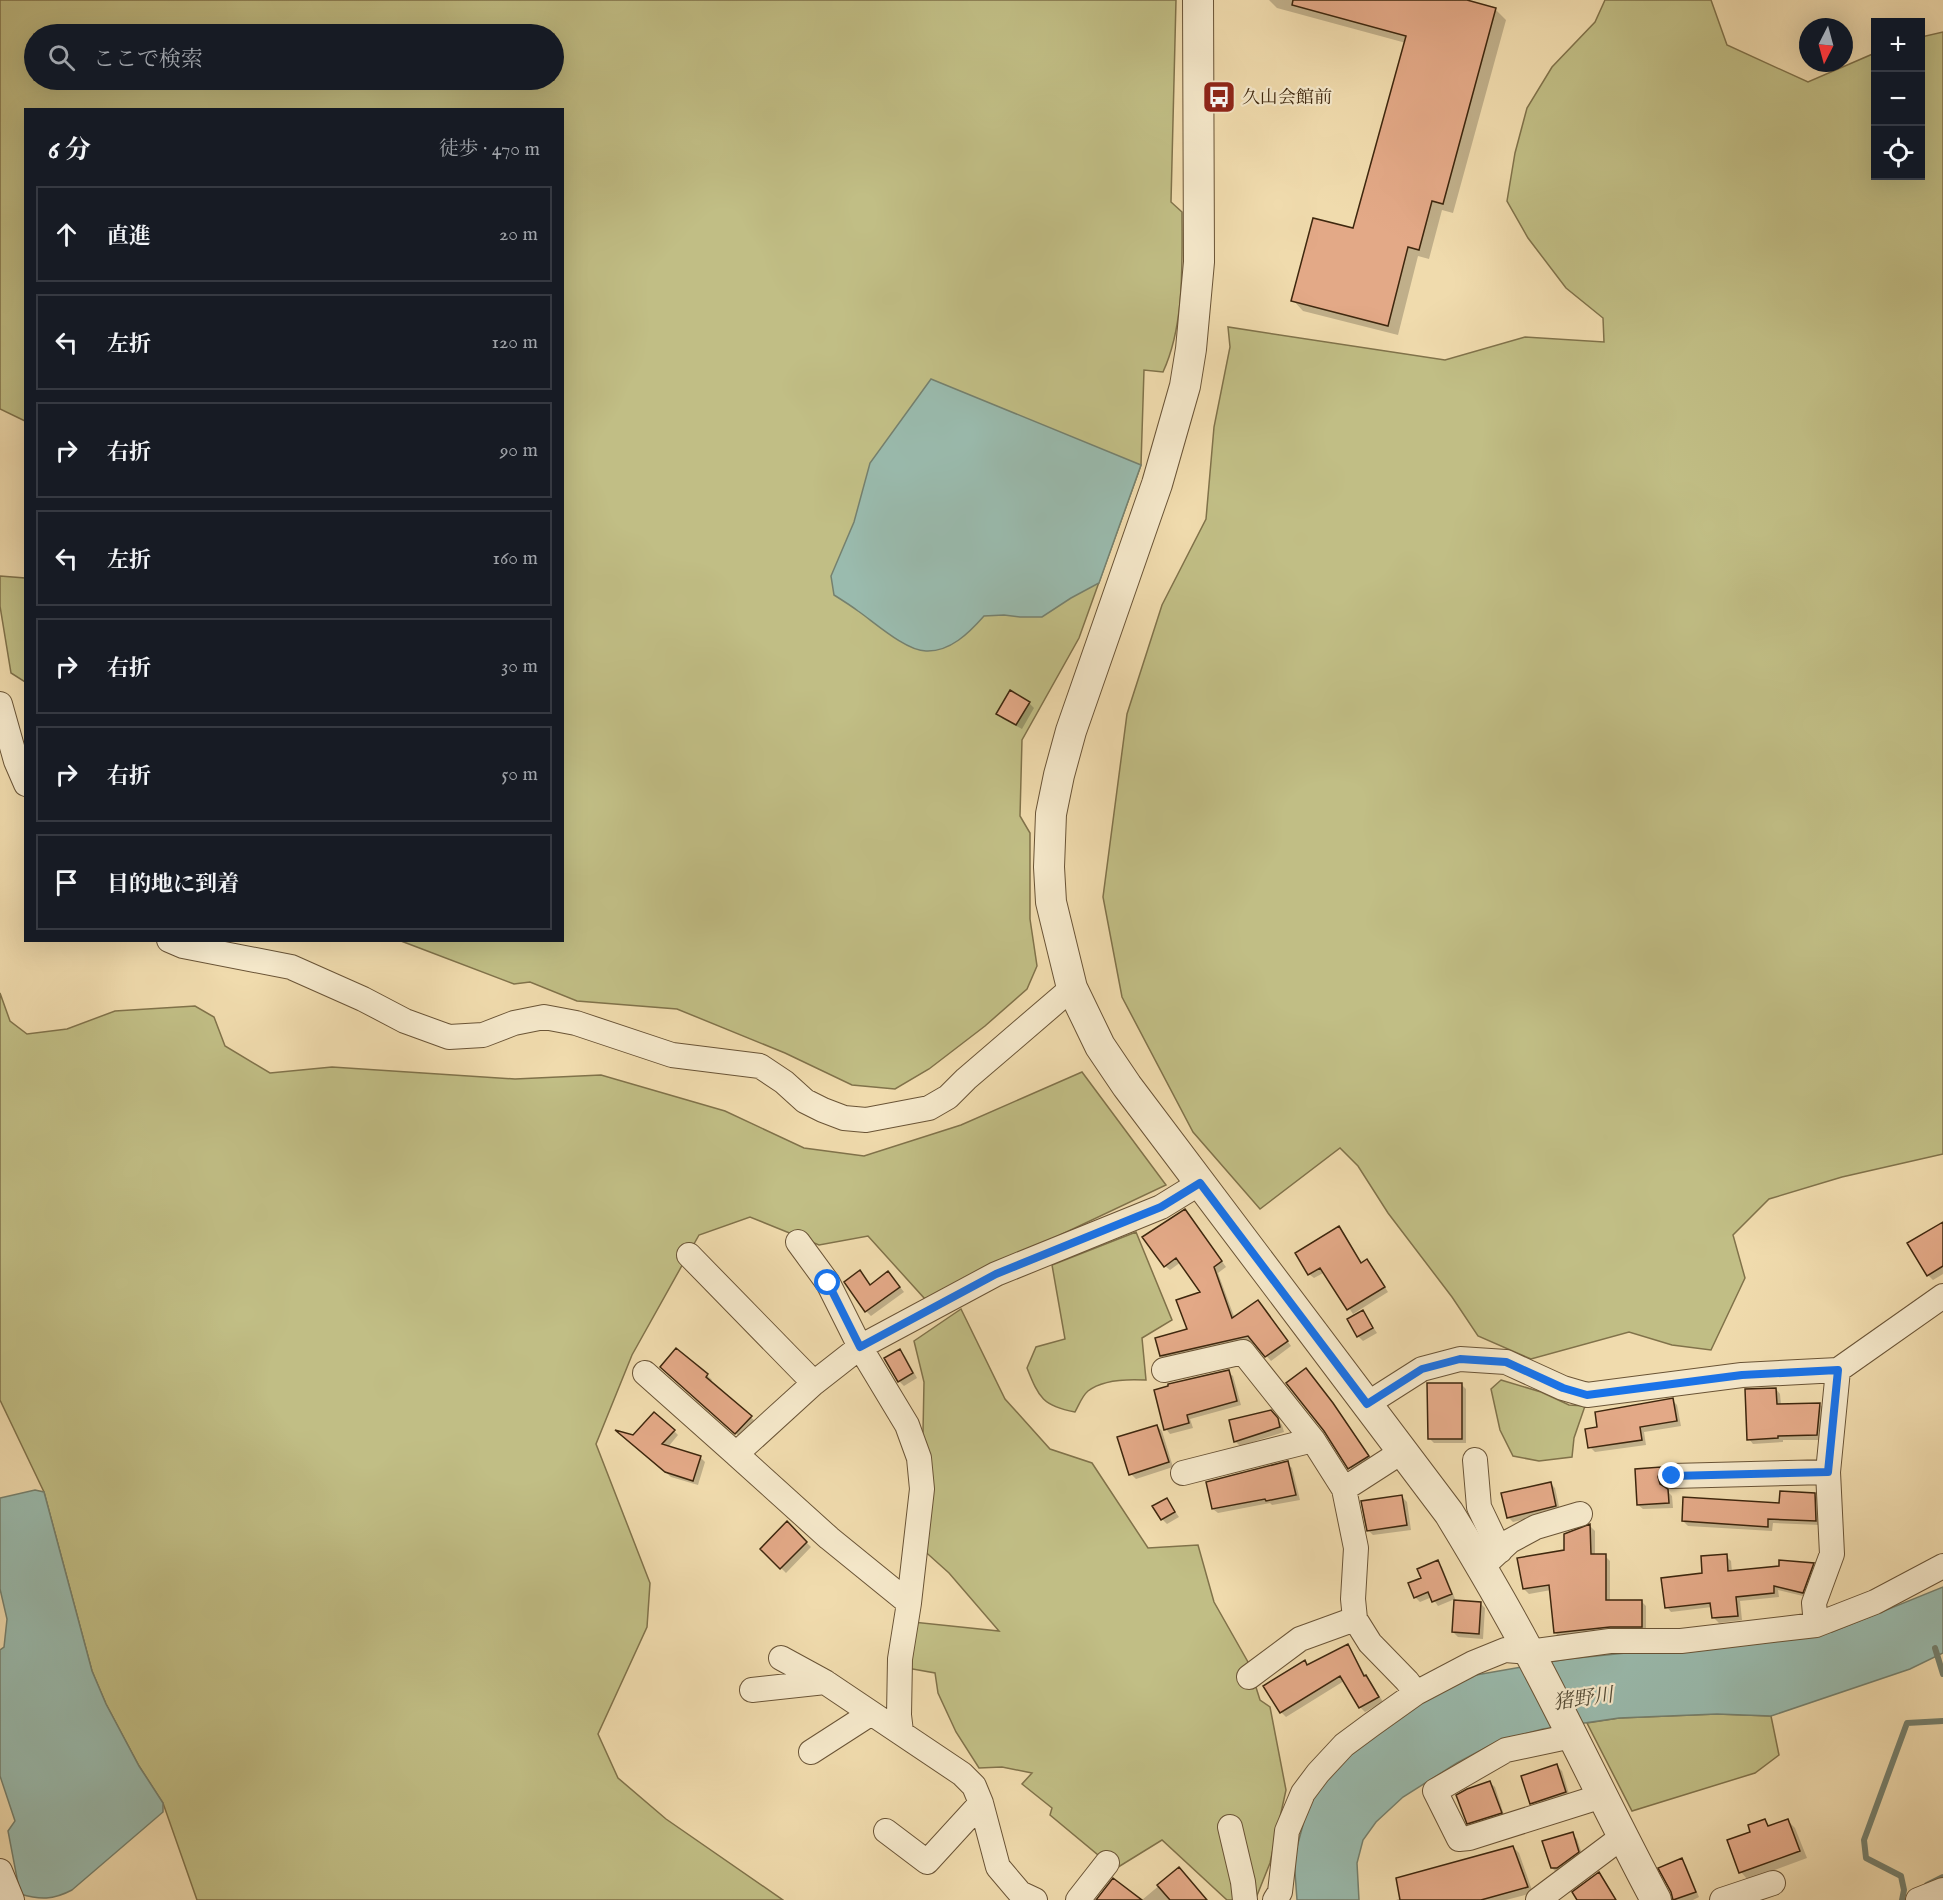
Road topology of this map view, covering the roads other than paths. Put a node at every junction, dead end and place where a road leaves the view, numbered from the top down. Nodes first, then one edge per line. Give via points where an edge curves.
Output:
1 (1198, 0) edge
2 (0, 704) edge
3 (24, 779) edge
4 (174, 942) edge
5 (1072, 988) junction
6 (1200, 1183) junction
7 (798, 1242) dead end
8 (689, 1255) dead end
9 (1943, 1296) edge
10 (860, 1347) junction
11 (1164, 1370) dead end
12 (1838, 1370) junction
13 (645, 1373) dead end
14 (814, 1383) junction
15 (1367, 1404) junction
16 (1313, 1440) junction
17 (1403, 1451) junction
18 (736, 1454) junction
19 (1475, 1460) dead end
20 (1828, 1472) junction
21 (1183, 1473) dead end
22 (1672, 1476) dead end
23 (1344, 1489) junction
24 (1580, 1514) dead end
25 (1491, 1559) junction
26 (1943, 1566) edge
27 (909, 1603) junction
28 (1355, 1619) junction
29 (1816, 1625) junction
30 (1529, 1652) junction
31 (781, 1658) dead end
32 (1249, 1677) dead end
33 (825, 1682) junction
34 (752, 1690) dead end
35 (1416, 1693) junction
36 (870, 1714) junction
37 (901, 1732) junction
38 (1571, 1734) junction
39 (811, 1752) dead end
40 (1602, 1796) junction
41 (981, 1803) junction
42 (1230, 1827) dead end
43 (886, 1831) dead end
44 (1622, 1837) junction
45 (1107, 1863) dead end
46 (0, 1871) edge
47 (1773, 1883) dead end
48 (1943, 1890) edge
49 (12, 1900) edge
50 (1035, 1900) edge
51 (1078, 1900) edge
52 (1245, 1900) edge
53 (1275, 1900) edge
54 (1538, 1900) edge
55 (1656, 1900) edge
56 (1722, 1900) edge
57 (1918, 1900) edge

1 - 5 street via 1199,262 1185,386 1157,484 1071,731 1051,814 1051,902
2 - 3 street
4 - 5 street via 291,967 405,1021 448,1036 483,1035 544,1017 576,1023 672,1055 760,1066 805,1101 844,1118 866,1120 929,1108 948,1097
5 - 6 street via 1100,1046
6 - 10 street via 1161,1207 996,1274
6 - 15 street
7 - 10 street via 828,1283
8 - 14 street
9 - 12 street
10 - 14 street
10 - 27 street via 907,1425 919,1458 922,1489
11 - 16 street via 1243,1352
12 - 15 street via 1742,1375 1587,1395 1506,1362 1460,1359 1422,1369
12 - 20 street
13 - 18 street
14 - 18 street
15 - 17 street
16 - 21 street
16 - 23 street
17 - 23 street
17 - 25 street via 1449,1513
18 - 27 street
19 - 25 street via 1479,1507
20 - 22 street
20 - 29 street via 1832,1554 1814,1603
23 - 28 street via 1356,1548
24 - 25 street via 1536,1527 1510,1541
25 - 30 street
26 - 29 street via 1875,1602
27 - 37 street via 900,1659
28 - 32 street via 1300,1639
28 - 35 street via 1370,1643
29 - 30 street via 1681,1641 1610,1641
30 - 35 street via 1506,1650
30 - 38 street
31 - 33 street
33 - 34 street
33 - 36 street
35 - 53 street via 1344,1745 1303,1792 1287,1831 1280,1892
36 - 37 street
36 - 39 street
37 - 41 street via 962,1774 974,1786
38 - 40 street
38 - 40 street via 1506,1750 1435,1791 1459,1839
40 - 44 street
41 - 43 street via 927,1862
41 - 50 street via 998,1866 1020,1893
42 - 52 street
44 - 54 street
44 - 55 street
45 - 51 street
46 - 49 street
47 - 56 street
48 - 57 street

